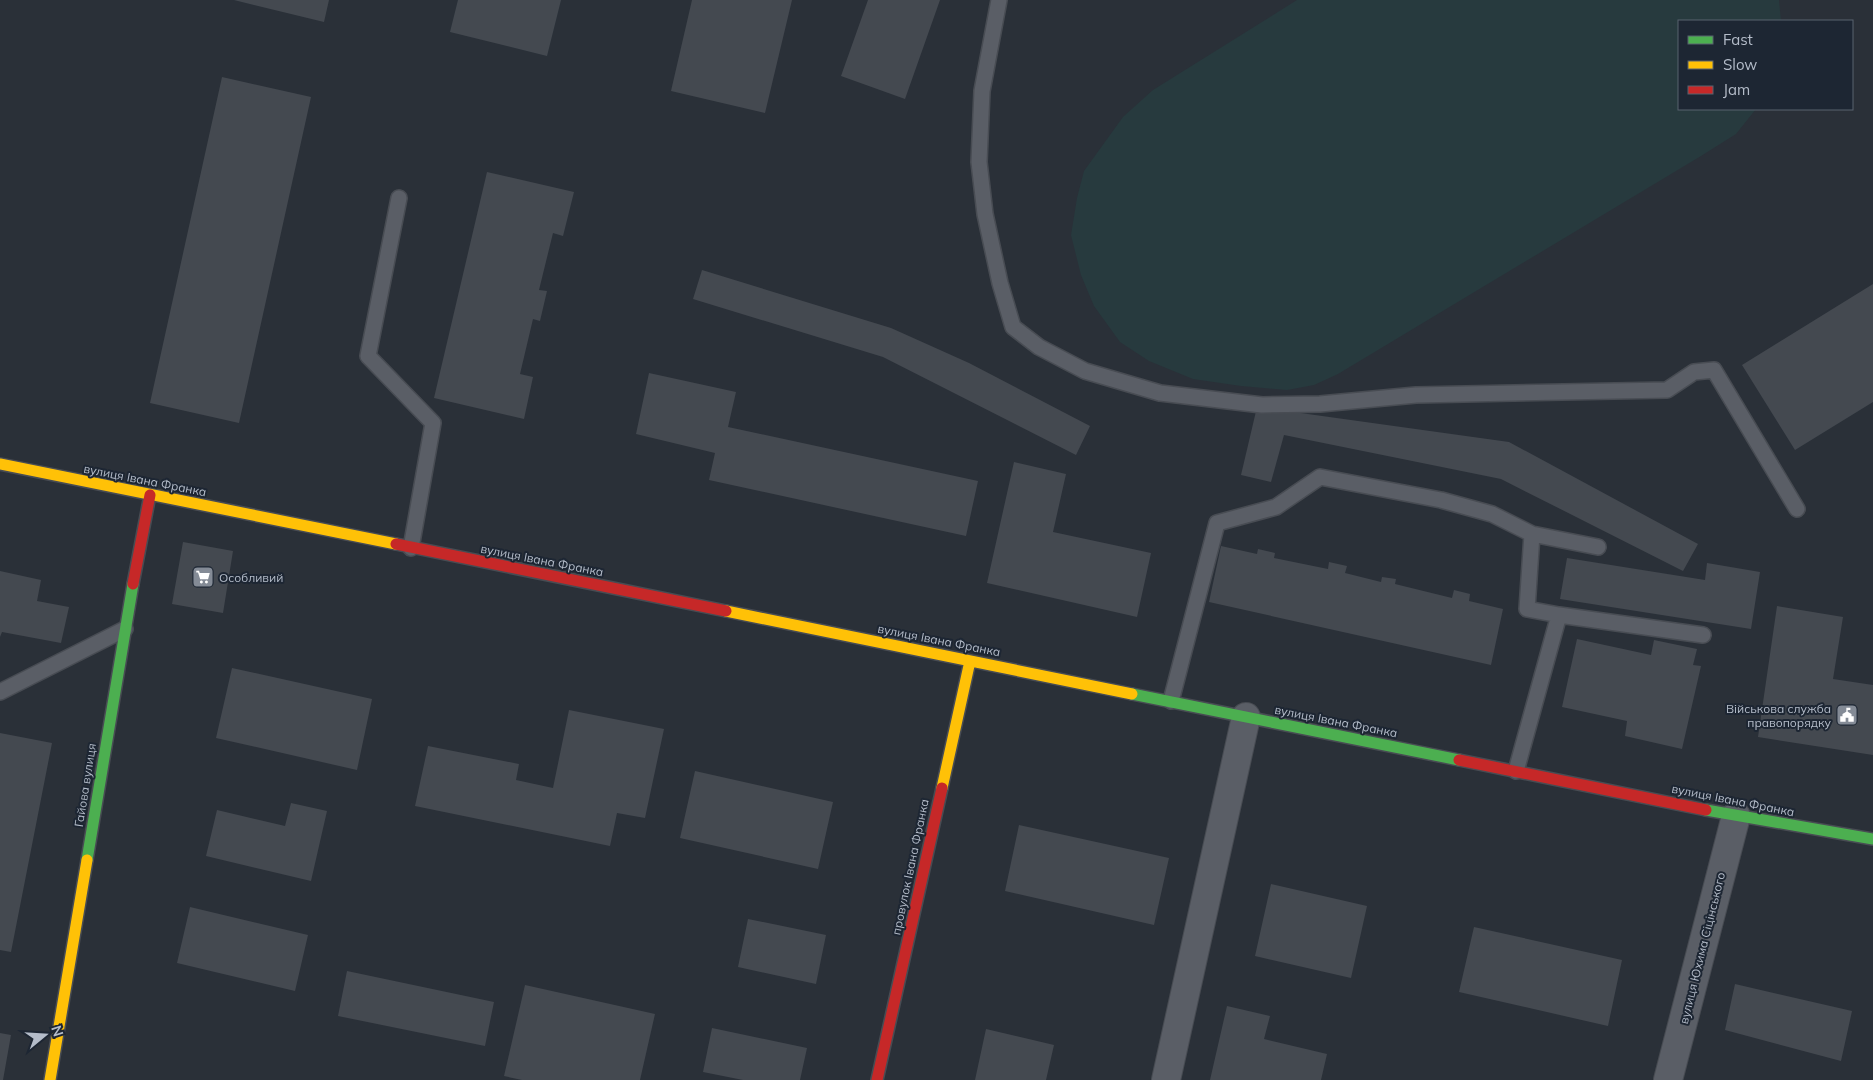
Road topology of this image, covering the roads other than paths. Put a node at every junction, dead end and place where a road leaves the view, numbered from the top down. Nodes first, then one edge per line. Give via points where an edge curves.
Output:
1 (999, 0) edge
2 (399, 198) dead end
3 (0, 464) edge
4 (150, 495) junction
5 (1797, 509) dead end
6 (1532, 534) junction
7 (1598, 547) dead end
8 (412, 548) junction
9 (1559, 616) junction
10 (125, 629) junction
11 (1703, 635) dead end
12 (970, 661) junction
13 (0, 692) edge
14 (1170, 701) junction
15 (1246, 717) junction
16 (1516, 771) junction
17 (1736, 816) junction
18 (1873, 839) edge
19 (50, 1080) edge
20 (877, 1080) edge
21 (1166, 1080) edge
22 (1668, 1080) edge

1 - 5 lane via 982,91 979,162 985,214 1013,327 1039,347 1085,371 1160,392 1262,404 1320,404 1416,395 1668,390 1694,372 1714,370
2 - 8 lane via 368,356 433,423
3 - 4 main road, вулиця Івана Франка
4 - 8 main road, вулиця Івана Франка
4 - 10 main road, Гайова вулиця
6 - 7 lane
6 - 9 lane via 1527,609
6 - 14 lane via 1492,514 1441,500 1320,477 1276,507 1217,522
8 - 12 main road, вулиця Івана Франка
9 - 11 lane
9 - 16 lane
10 - 13 lane
10 - 19 main road, Гайова вулиця
12 - 14 main road, вулиця Івана Франка
12 - 20 main road, провулок Івана Франка
14 - 15 main road, вулиця Івана Франка
15 - 16 main road, вулиця Івана Франка
15 - 21 street
16 - 17 main road, вулиця Івана Франка
17 - 18 main road, вулиця Івана Франка
17 - 22 street, вулиця Юхима Сіцінського

